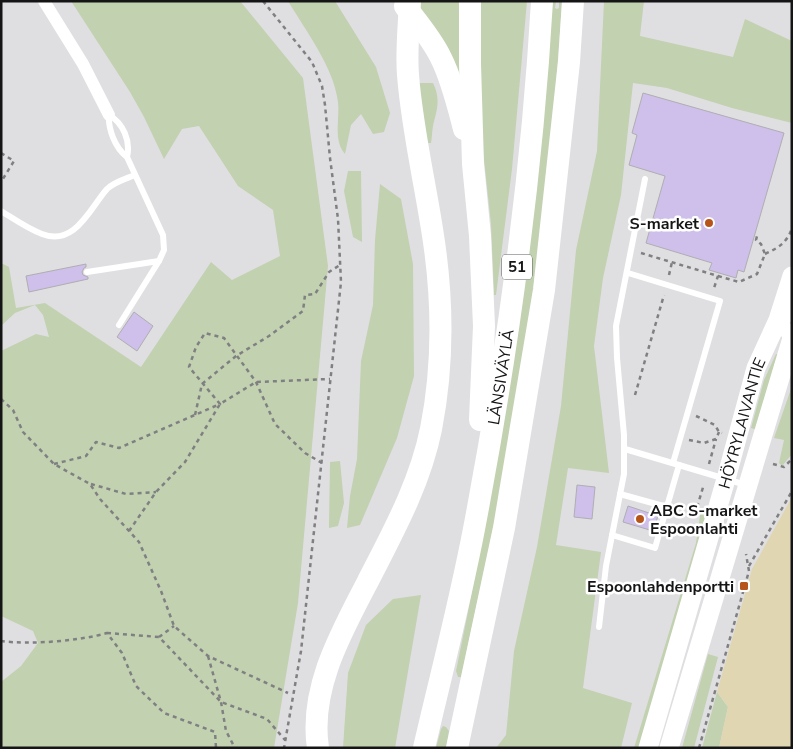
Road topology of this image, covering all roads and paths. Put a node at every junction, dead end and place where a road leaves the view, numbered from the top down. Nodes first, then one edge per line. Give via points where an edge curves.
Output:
1 (44, 1) edge
2 (263, 1) edge
3 (401, 1) edge
4 (410, 1) edge
5 (470, 1) edge
6 (542, 1) edge
7 (573, 1) edge
8 (109, 115) junction
9 (1, 153) edge
10 (127, 157) junction
11 (473, 164) junction
12 (135, 175) junction
13 (645, 179) dead end
14 (1, 182) edge
15 (1, 211) edge
16 (792, 228) edge
17 (757, 236) dead end
18 (632, 250) junction
19 (765, 254) junction
20 (159, 261) junction
21 (672, 262) junction
22 (340, 265) junction
23 (87, 272) dead end
24 (628, 273) junction
25 (718, 276) junction
26 (792, 276) edge
27 (667, 285) junction
28 (711, 299) junction
29 (785, 316) edge
30 (119, 325) dead end
31 (792, 338) edge
32 (236, 356) junction
33 (331, 379) junction
34 (256, 382) junction
35 (202, 384) junction
36 (635, 396) dead end
37 (1, 399) edge
38 (220, 404) junction
39 (195, 414) junction
40 (687, 414) junction
41 (680, 437) junction
42 (625, 449) junction
43 (792, 459) edge
44 (322, 463) junction
45 (54, 464) junction
46 (676, 464) junction
47 (773, 464) dead end
48 (726, 479) junction
49 (90, 484) junction
50 (746, 485) junction
51 (156, 492) junction
52 (792, 492) edge
53 (620, 494) junction
54 (667, 507) junction
55 (129, 530) junction
56 (474, 530) junction
57 (612, 535) junction
58 (174, 626) junction
59 (599, 627) dead end
60 (107, 633) junction
61 (159, 637) junction
62 (1, 641) edge
63 (208, 656) junction
64 (288, 693) dead end
65 (221, 702) junction
66 (285, 740) junction
67 (216, 748) edge
68 (235, 748) edge
69 (284, 748) edge
70 (318, 748) edge
71 (424, 748) edge
72 (457, 748) edge
73 (648, 748) edge
74 (668, 748) edge
75 (699, 748) edge

1 - 8 street via 83,64
2 - 22 path via 312,62 322,86 338,219
3 - 11 highway via 426,32 441,58
4 - 70 highway via 408,74 432,231 442,328 438,390 424,457 411,494 324,677 316,723
5 - 11 highway
6 - 56 highway, LÄNSIVÄYLÄ / 51 via 540,51 515,287
7 - 72 highway, LÄNSIVÄYLÄ / 51 via 544,290 504,528
8 - 10 lane via 110,129 121,153
8 - 10 lane via 121,125 128,142
9 - 14 path via 14,162
10 - 12 lane
11 - 56 highway via 484,326
12 - 15 lane via 109,188 82,224 58,236 44,235
12 - 20 lane via 163,235 164,250
13 - 18 lane
16 - 19 path via 783,244
17 - 19 path via 756,240
18 - 21 path
18 - 24 lane
19 - 25 path via 757,274 740,282
20 - 23 lane
20 - 30 lane
21 - 25 path
21 - 27 path
22 - 32 path via 330,272 315,294 305,295 303,311
22 - 33 path
24 - 27 lane
24 - 42 lane via 616,326
25 - 28 path
26 - 29 main road, HÖYRYLAIVANTIE
27 - 28 lane
27 - 36 path
28 - 40 lane via 720,301
29 - 31 street
29 - 48 main road, HÖYRYLAIVANTIE via 756,368
31 - 50 main road, HÖYRYLAIVANTIE
32 - 34 path
32 - 35 path
32 - 35 path via 224,338 205,333 189,367
33 - 34 path
33 - 44 path
34 - 38 path
34 - 44 path via 274,424 305,453
35 - 38 path
35 - 39 path
37 - 45 path via 13,410 22,432
38 - 39 path
38 - 51 path via 185,462
39 - 45 path via 120,448 96,442 86,456
40 - 41 lane
40 - 41 path via 715,425 719,432 716,439 704,443
41 - 46 lane
42 - 46 lane
42 - 53 lane
43 - 47 path via 784,467
44 - 66 path via 301,651
45 - 49 path
46 - 48 lane
46 - 54 lane
48 - 50 lane
48 - 73 main road, HÖYRYLAIVANTIE
49 - 51 path via 126,494
49 - 55 path
50 - 74 main road, HÖYRYLAIVANTIE
51 - 55 path
52 - 75 path via 749,566
53 - 54 lane
53 - 57 lane
54 - 57 lane via 655,548
55 - 58 path via 139,542
56 - 71 highway, LÄNSIVÄYLÄ / 51
57 - 59 lane
58 - 61 path
58 - 63 path
60 - 61 path
60 - 62 path via 88,638
60 - 67 path via 122,653 136,686 164,714 215,732
61 - 65 path
63 - 64 path
63 - 65 path
65 - 66 path via 267,720
65 - 68 path via 226,731
66 - 69 path

